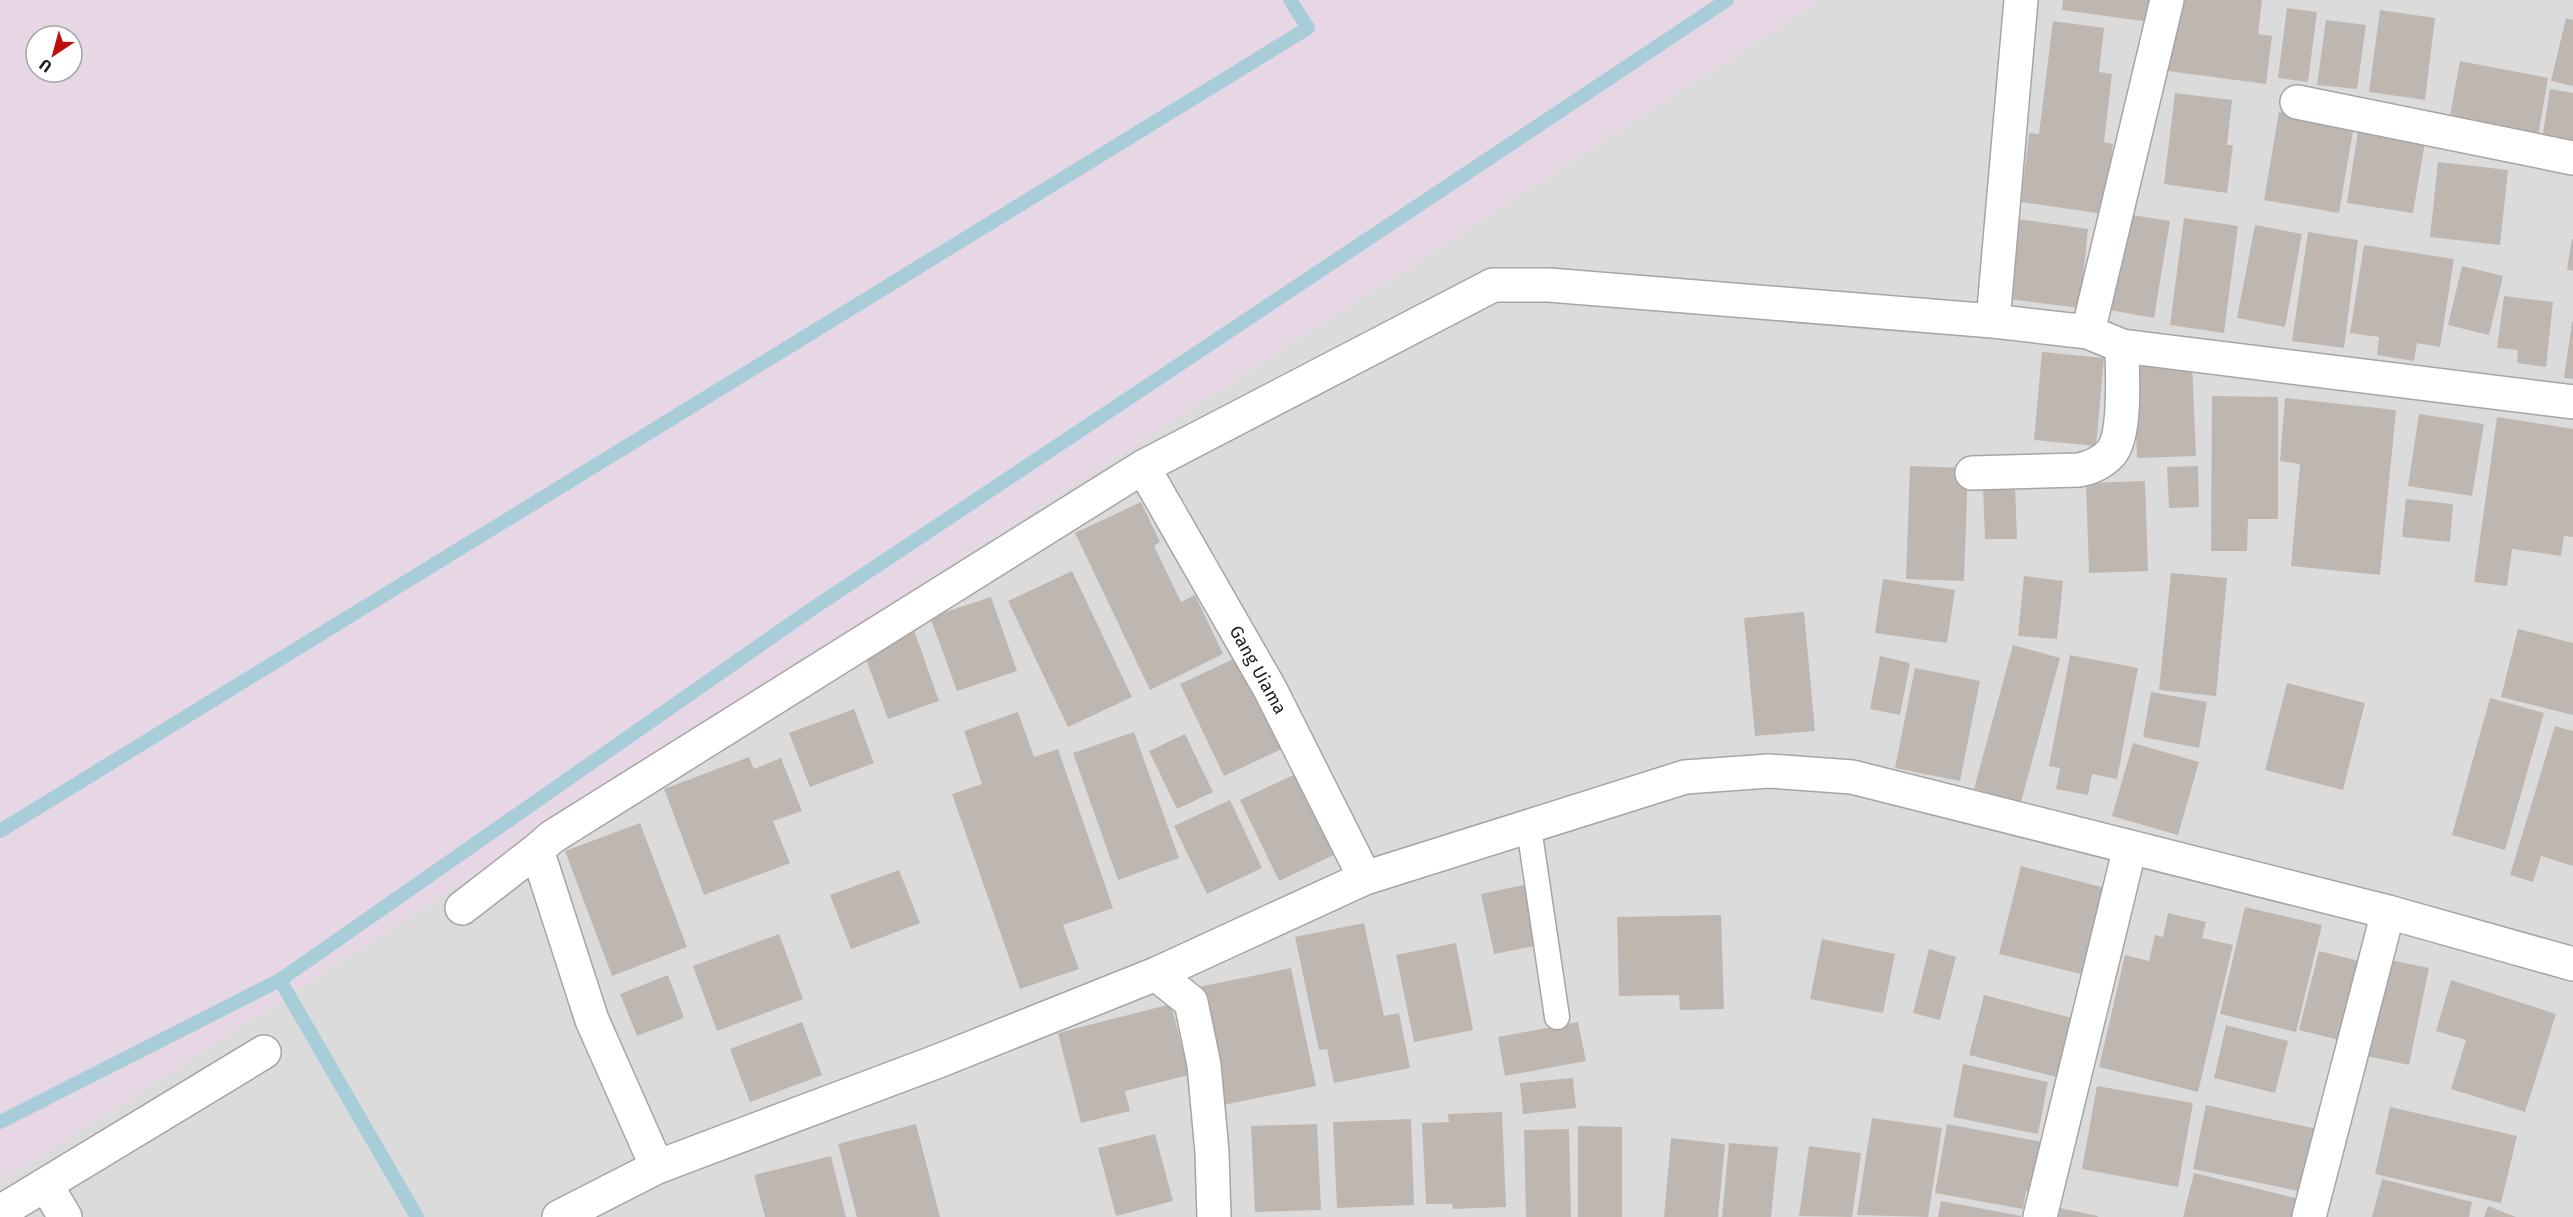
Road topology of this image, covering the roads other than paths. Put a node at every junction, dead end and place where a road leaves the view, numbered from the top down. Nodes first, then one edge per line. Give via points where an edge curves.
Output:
1 (2021, 0) edge
2 (2167, 0) edge
3 (2297, 102) dead end
4 (2573, 158) edge
5 (1993, 321) junction
6 (2088, 332) junction
7 (2122, 346) junction
8 (2573, 402) edge
9 (1143, 467) junction
10 (1972, 473) dead end
11 (1529, 828) junction
12 (2130, 847) junction
13 (537, 850) junction
14 (1365, 878) junction
15 (462, 908) dead end
16 (2388, 912) junction
17 (2573, 964) edge
18 (1156, 974) junction
19 (1557, 1017) dead end
20 (264, 1052) dead end
21 (657, 1167) junction
22 (46, 1185) junction
23 (0, 1212) edge
24 (65, 1217) edge
25 (560, 1217) edge
26 (1214, 1217) edge
27 (2040, 1217) edge
28 (2309, 1217) edge

1 - 5 street
2 - 6 street
3 - 4 street
5 - 6 street
5 - 9 street via 1549,285 1493,285
6 - 7 street
7 - 8 street
7 - 10 street via 2120,432 2113,451 2096,466 2079,470
9 - 13 street
9 - 14 street, Gang Uiama via 1270,689
11 - 12 street via 1686,777 1769,771 1852,777
11 - 14 street
11 - 19 lane
12 - 16 street
12 - 27 street
13 - 15 street
13 - 21 street via 592,1020
14 - 18 street
16 - 17 street
16 - 28 street
18 - 21 street
18 - 26 street via 1191,1002 1204,1065
20 - 22 street
21 - 25 street
22 - 23 street
22 - 24 street

